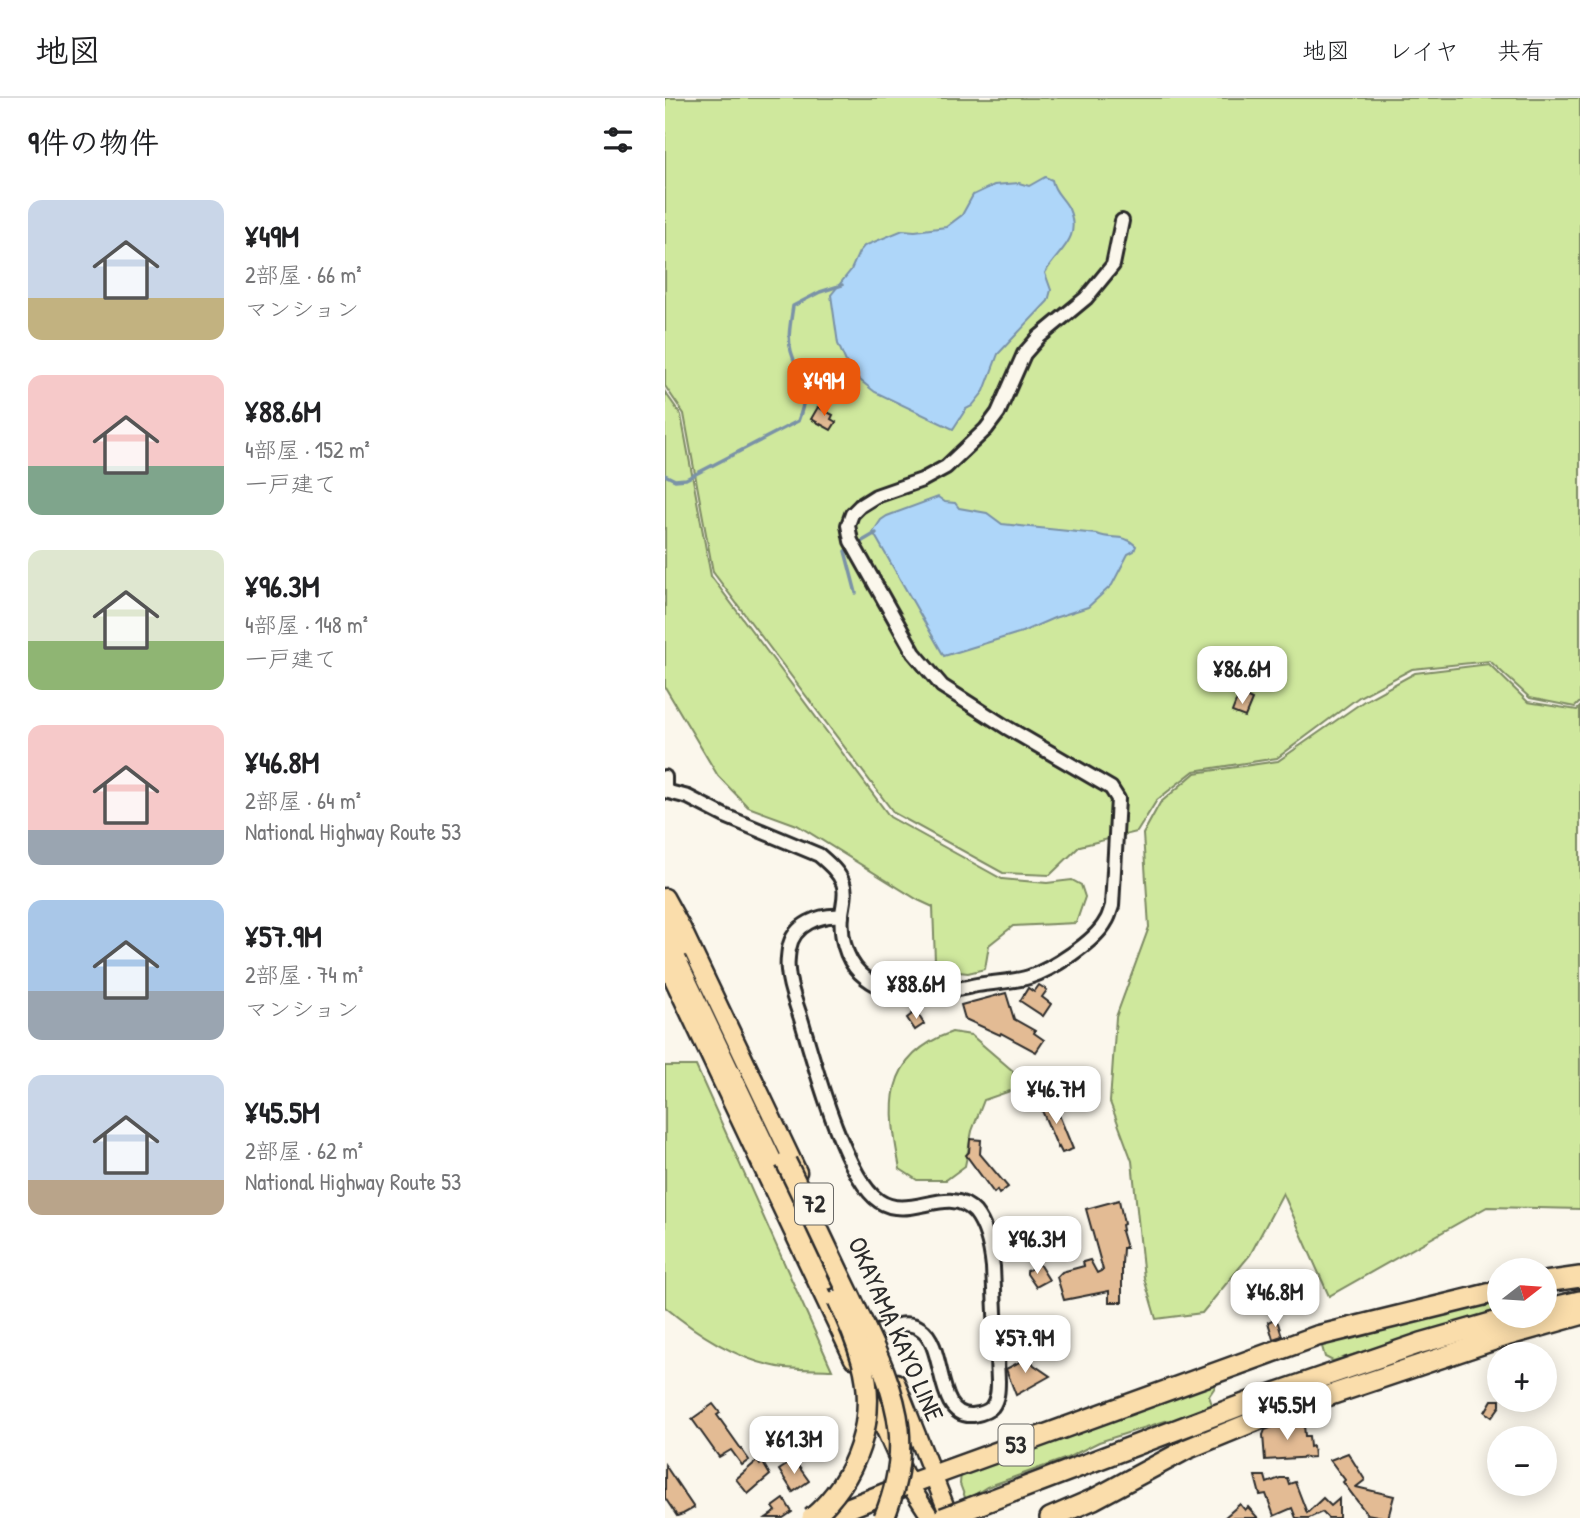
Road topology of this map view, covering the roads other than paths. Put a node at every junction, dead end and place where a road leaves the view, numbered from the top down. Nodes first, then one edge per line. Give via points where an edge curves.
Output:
1 (1122, 221) dead end
2 (665, 777) edge
3 (665, 791) edge
4 (665, 897) edge
5 (665, 913) edge
6 (842, 916) junction
7 (665, 936) edge
8 (665, 962) edge
9 (1580, 1277) edge
10 (1557, 1280) edge
11 (1487, 1294) edge
12 (1580, 1301) edge
13 (1557, 1306) edge
14 (1580, 1315) edge
15 (1487, 1324) edge
16 (875, 1334) junction
17 (848, 1346) junction
18 (1334, 1383) junction
19 (933, 1476) junction
20 (909, 1484) junction
21 (812, 1518) edge
22 (823, 1518) edge
23 (884, 1518) edge
24 (931, 1518) edge
25 (943, 1518) edge
26 (950, 1518) edge
27 (1050, 1518) edge

1 - 6 street via 1113,265 1086,298 1024,354 986,429 946,467 860,506 848,525 851,541 915,653 941,686 1111,788 1118,799 1119,816 1112,906 1106,921 1074,951 1036,975 907,995 879,987 860,973 844,947
2 - 3 street
3 - 6 street via 819,855 844,884
4 - 16 main road, OKAYAMA KAYO LINE / 72
5 - 23 highway, 72, bridge via 873,1345 894,1401 900,1457
6 - 16 street via 810,921 789,946 787,970 821,1088 864,1186 879,1201 915,1207 954,1200 968,1205 983,1222 993,1267 998,1393 993,1406 976,1415 956,1410 946,1397 932,1338 919,1327 895,1325
7 - 21 highway, 72, bridge via 828,1279 862,1361 868,1410 856,1459 828,1504
8 - 17 main road, OKAYAMA KAYO LINE / 72
9 - 10 highway
11 - 19 highway, 53 via 1317,1336
12 - 13 highway
14 - 18 highway, 53
15 - 18 highway, 53 via 1421,1343
16 - 17 street
16 - 19 main road, OKAYAMA KAYO LINE / 72
17 - 20 main road, OKAYAMA KAYO LINE / 72
18 - 25 highway, 53, bridge via 1181,1429
18 - 27 highway, 53 via 1187,1449
19 - 20 highway, 53
19 - 26 main road, OKAYAMA KAYO LINE / 72
20 - 22 highway, 53
20 - 24 main road, OKAYAMA KAYO LINE / 72

